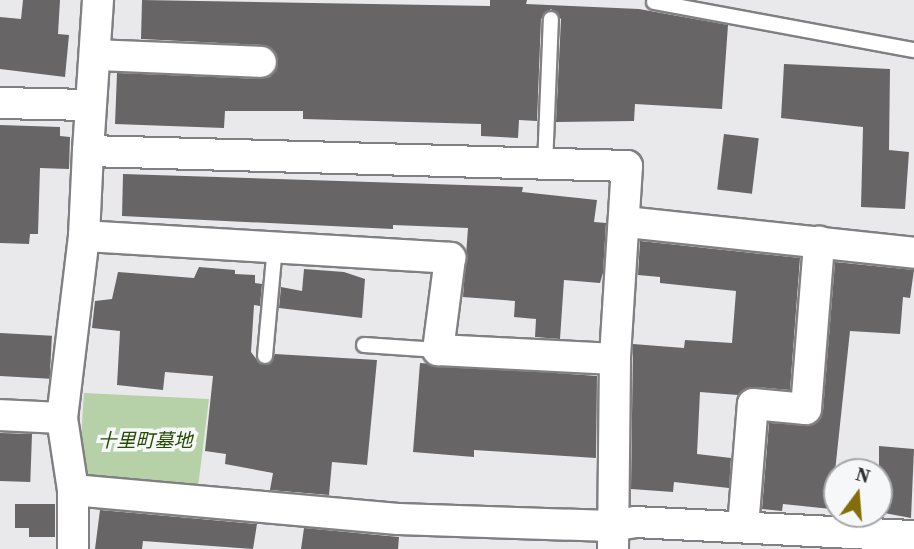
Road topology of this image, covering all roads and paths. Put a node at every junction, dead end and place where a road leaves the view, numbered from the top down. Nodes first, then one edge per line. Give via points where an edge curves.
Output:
1 (98, 0) edge
2 (654, 2) dead end
3 (551, 19) dead end
4 (914, 51) edge
5 (96, 55) junction
6 (261, 62) dead end
7 (0, 103) edge
8 (90, 105) junction
9 (88, 151) junction
10 (545, 166) junction
11 (626, 222) junction
12 (84, 236) junction
13 (820, 242) junction
14 (275, 247) junction
15 (914, 253) edge
16 (364, 345) dead end
17 (438, 350) junction
18 (265, 356) dead end
19 (615, 359) junction
20 (0, 415) edge
21 (62, 418) junction
22 (73, 491) junction
23 (743, 527) junction
24 (914, 536) edge
25 (612, 538) edge
26 (73, 549) edge

1 - 5 street
2 - 4 lane
3 - 10 lane
5 - 6 street
5 - 8 street
7 - 8 street
8 - 9 street
9 - 10 street
9 - 12 street
10 - 11 street via 627,166
11 - 13 street
11 - 19 street
12 - 14 street
12 - 21 street
13 - 15 street
13 - 23 street via 806,410 753,404
14 - 17 street via 450,258
14 - 18 lane
16 - 17 lane
17 - 19 street
19 - 25 street
20 - 21 street
21 - 22 street
22 - 25 street
22 - 26 street
23 - 24 street
23 - 25 street via 635,522

